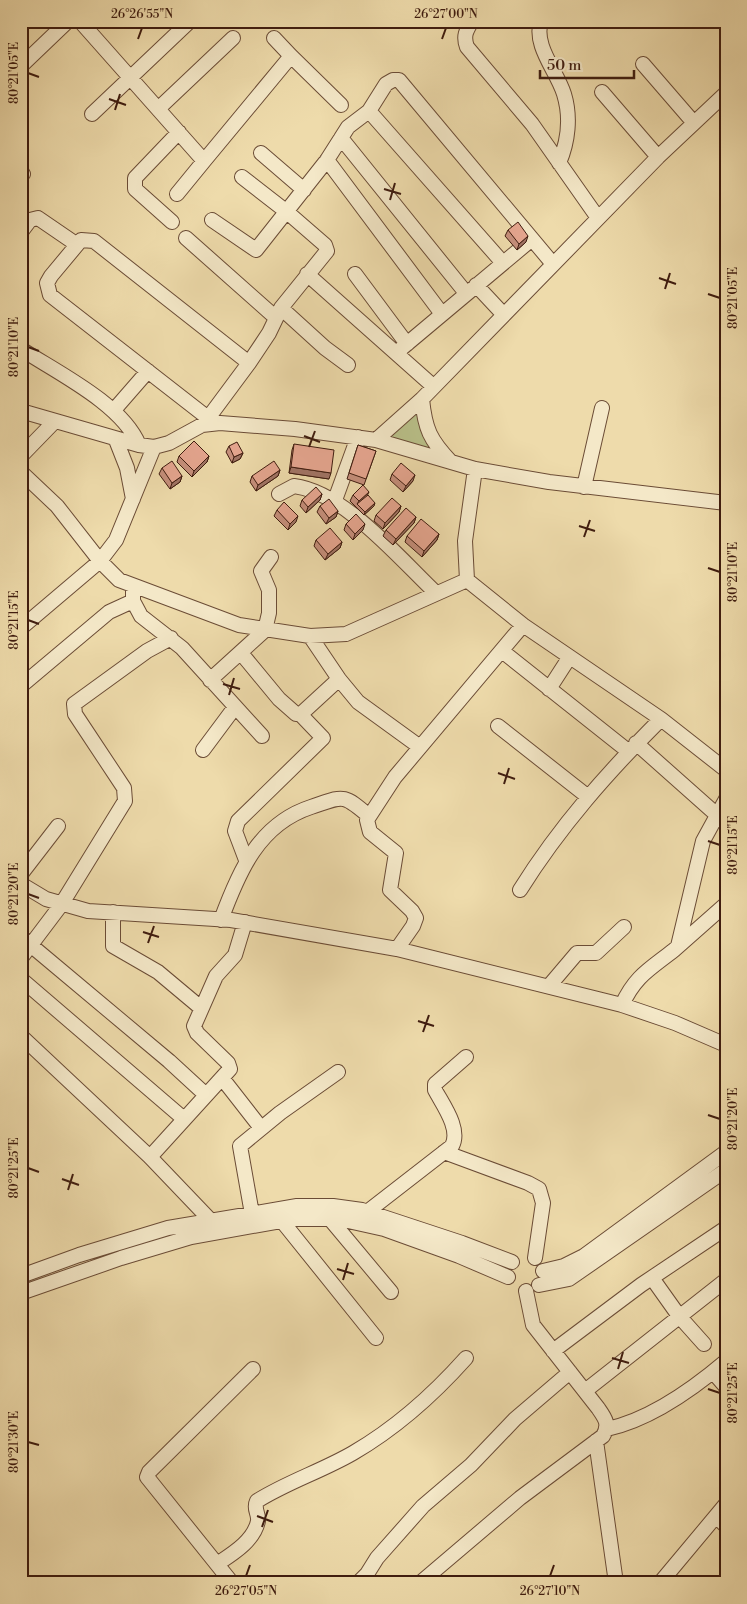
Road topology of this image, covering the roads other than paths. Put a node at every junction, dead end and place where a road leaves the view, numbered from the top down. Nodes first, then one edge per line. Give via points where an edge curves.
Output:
1 (68, 21) edge
2 (80, 21) edge
3 (190, 21) edge
4 (472, 21) edge
5 (541, 21) edge
6 (232, 38) dead end
7 (274, 38) dead end
8 (291, 56) junction
9 (643, 64) dead end
10 (21, 66) edge
11 (130, 78) junction
12 (602, 92) dead end
13 (726, 93) edge
14 (341, 105) dead end
15 (158, 109) junction
16 (369, 111) junction
17 (92, 114) dead end
18 (694, 123) junction
19 (179, 132) junction
20 (341, 138) junction
21 (261, 152) dead end
22 (658, 157) junction
23 (327, 160) junction
24 (204, 161) junction
25 (559, 163) junction
26 (242, 177) dead end
27 (304, 190) junction
28 (177, 194) dead end
29 (287, 212) junction
30 (598, 218) junction
31 (212, 220) dead end
32 (172, 222) dead end
33 (21, 232) edge
34 (186, 238) dead end
35 (532, 239) junction
36 (76, 244) junction
37 (502, 263) junction
38 (553, 264) junction
39 (307, 274) junction
40 (355, 274) dead end
41 (471, 289) junction
42 (278, 312) junction
43 (442, 314) junction
44 (504, 315) junction
45 (402, 348) junction
46 (21, 349) edge
47 (249, 363) junction
48 (348, 365) dead end
49 (148, 371) junction
50 (433, 386) junction
51 (422, 399) junction
52 (602, 408) dead end
53 (114, 410) junction
54 (21, 411) edge
55 (55, 421) junction
56 (205, 422) junction
57 (358, 437) junction
58 (116, 440) junction
59 (376, 440) junction
60 (139, 445) junction
61 (154, 447) junction
62 (21, 456) edge
63 (452, 462) junction
64 (475, 469) junction
65 (21, 472) edge
66 (584, 487) junction
67 (279, 494) dead end
68 (133, 499) junction
69 (335, 500) junction
70 (726, 503) edge
71 (271, 557) dead end
72 (100, 562) junction
73 (467, 580) junction
74 (436, 593) junction
75 (133, 594) junction
76 (523, 625) junction
77 (21, 628) edge
78 (265, 630) junction
79 (310, 636) junction
80 (171, 638) junction
81 (502, 651) junction
82 (241, 653) junction
83 (569, 658) junction
84 (339, 679) junction
85 (210, 680) junction
86 (21, 686) edge
87 (549, 688) junction
88 (234, 707) junction
89 (300, 714) junction
90 (661, 719) junction
91 (498, 726) dead end
92 (262, 736) dead end
93 (420, 747) junction
94 (632, 747) junction
95 (203, 750) dead end
96 (726, 770) edge
97 (588, 796) junction
98 (726, 799) edge
99 (369, 816) junction
100 (721, 818) edge
101 (58, 826) dead end
102 (246, 860) junction
103 (21, 874) edge
104 (21, 884) edge
105 (520, 890) dead end
106 (62, 904) junction
107 (726, 904) edge
108 (114, 912) junction
109 (221, 920) junction
110 (245, 922) junction
111 (624, 927) dead end
112 (26, 941) edge
113 (678, 946) junction
114 (397, 949) junction
115 (21, 958) edge
116 (21, 979) edge
117 (550, 986) junction
118 (622, 1005) junction
119 (201, 1008) junction
120 (21, 1036) edge
121 (726, 1045) edge
122 (466, 1057) dead end
123 (338, 1072) dead end
124 (222, 1078) junction
125 (206, 1095) junction
126 (184, 1118) junction
127 (261, 1128) junction
128 (444, 1152) junction
129 (726, 1152) edge
130 (150, 1156) junction
131 (726, 1170) edge
132 (367, 1212) junction
133 (252, 1214) junction
134 (330, 1219) junction
135 (210, 1221) junction
136 (282, 1221) junction
137 (726, 1228) edge
138 (222, 1232) junction
139 (535, 1258) junction
140 (512, 1262) junction
141 (543, 1270) junction
142 (21, 1276) edge
143 (508, 1277) junction
144 (652, 1278) junction
145 (726, 1280) edge
146 (539, 1285) junction
147 (526, 1291) junction
148 (391, 1292) dead end
149 (21, 1293) edge
150 (679, 1316) junction
151 (376, 1338) dead end
152 (704, 1344) dead end
153 (553, 1351) junction
154 (466, 1358) dead end
155 (726, 1361) edge
156 (253, 1369) dead end
157 (570, 1372) junction
158 (713, 1372) junction
159 (726, 1387) edge
160 (585, 1391) junction
161 (607, 1429) junction
162 (596, 1441) junction
163 (726, 1504) edge
164 (721, 1521) edge
165 (217, 1564) junction
166 (232, 1583) edge
167 (358, 1583) edge
168 (420, 1583) edge
169 (616, 1583) edge
170 (660, 1583) edge

1 - 10 street
2 - 11 street
3 - 11 street
4 - 25 street via 465,32 467,47 532,124
5 - 25 street via 539,38 564,93 568,112 566,145
6 - 15 street
7 - 8 street
8 - 14 street
8 - 24 street
9 - 18 street
11 - 15 street
11 - 17 street
12 - 22 street
13 - 18 street
15 - 19 street
16 - 20 street via 353,122
16 - 35 street via 386,84 399,80
16 - 37 street
18 - 22 street
19 - 24 street
19 - 32 street via 133,184
20 - 23 street
20 - 41 street
21 - 27 street
22 - 30 street
23 - 27 street
23 - 43 street
24 - 28 street
25 - 30 street
26 - 29 street
27 - 29 street
29 - 31 street via 256,250
29 - 39 street via 325,245 327,251
30 - 38 street
33 - 36 street via 30,220 38,218
34 - 42 street
35 - 37 street
35 - 38 street
36 - 47 street via 86,239 94,241
36 - 49 street via 47,283 50,295
37 - 41 street
38 - 44 street
39 - 42 street
39 - 45 street
40 - 45 street
41 - 43 street
41 - 44 street
42 - 47 street
42 - 48 street
43 - 45 street
44 - 50 street
45 - 50 street
46 - 53 street
47 - 56 street
49 - 53 street
49 - 56 street
50 - 51 street
51 - 59 street
51 - 63 street via 428,434
52 - 66 street
53 - 60 street via 130,428
54 - 55 street
55 - 58 street
55 - 62 street
56 - 57 street
56 - 61 street via 169,443
57 - 59 street
57 - 69 street
58 - 60 street
58 - 68 street via 127,468
59 - 63 street
60 - 61 street
61 - 68 street
63 - 64 street
64 - 66 street
64 - 73 street via 465,541
65 - 72 street via 57,506
66 - 70 street
67 - 69 street via 294,486
68 - 72 street via 116,540
69 - 74 street
71 - 78 street via 261,571 270,590
72 - 75 street
72 - 77 street
73 - 74 street
73 - 76 street
74 - 79 street via 346,634
75 - 78 street
75 - 80 street via 141,616
75 - 86 street
76 - 81 street
76 - 83 street
78 - 79 street
78 - 82 street
79 - 84 street
80 - 85 street
80 - 106 street via 147,651 74,704 75,714 124,788 126,796
81 - 87 street
81 - 93 street
82 - 85 street
82 - 89 street via 279,699
83 - 87 street
83 - 90 street
84 - 89 street
84 - 93 street via 368,711
85 - 88 street
87 - 94 street
88 - 92 street
88 - 95 street
89 - 102 street via 324,738 238,821 235,831
90 - 94 street
90 - 96 street
91 - 97 street
93 - 99 street
94 - 97 street
94 - 100 street
97 - 105 street via 540,858
98 - 100 street
99 - 102 street via 345,798 300,810 275,825
99 - 114 street via 366,824 370,832 396,852 390,890 416,918
100 - 113 street via 703,841
101 - 103 street
102 - 109 street
104 - 106 street via 46,899
106 - 108 street via 88,911
106 - 112 street
107 - 113 street
108 - 109 street
108 - 119 street via 113,946 158,972
109 - 110 street
110 - 114 street
110 - 119 street via 235,955 216,976
111 - 117 street via 596,953 577,953
112 - 115 street
112 - 125 street via 169,1060
113 - 118 street via 636,980
114 - 117 street
116 - 126 street
117 - 118 street
118 - 121 street
119 - 124 street via 194,1029 230,1065
120 - 130 street
122 - 128 street via 435,1084 456,1135 452,1146
123 - 127 street
124 - 125 street
124 - 127 street
125 - 126 street
126 - 130 street
127 - 133 street via 240,1146
128 - 132 street
128 - 139 street via 528,1182 539,1189 543,1203
129 - 141 street via 584,1256 564,1266
130 - 135 street
131 - 146 street via 569,1279
132 - 133 street via 333,1206 297,1206
132 - 140 street via 462,1242
133 - 135 street
134 - 136 street
134 - 143 street via 384,1229
134 - 148 street
135 - 138 street
135 - 142 street via 168,1228
136 - 138 street
136 - 151 street
137 - 144 street
138 - 149 street via 191,1237 121,1258
139 - 140 street via 525,1255
139 - 141 street
140 - 143 street
141 - 146 street
143 - 147 street via 512,1286
144 - 150 street
144 - 153 street
145 - 150 street
146 - 147 street
147 - 153 street via 533,1325
150 - 152 street
150 - 160 street
153 - 157 street
154 - 165 street via 444,1384 402,1420 353,1453 258,1502 255,1507 258,1521 252,1533 240,1548
155 - 158 street
156 - 165 street via 147,1477
157 - 160 street
157 - 167 street via 423,1506
158 - 159 street
158 - 161 street via 644,1417
160 - 161 street via 607,1421
161 - 162 street
162 - 168 street via 520,1498
162 - 169 street
163 - 164 street
164 - 170 street
165 - 166 street

